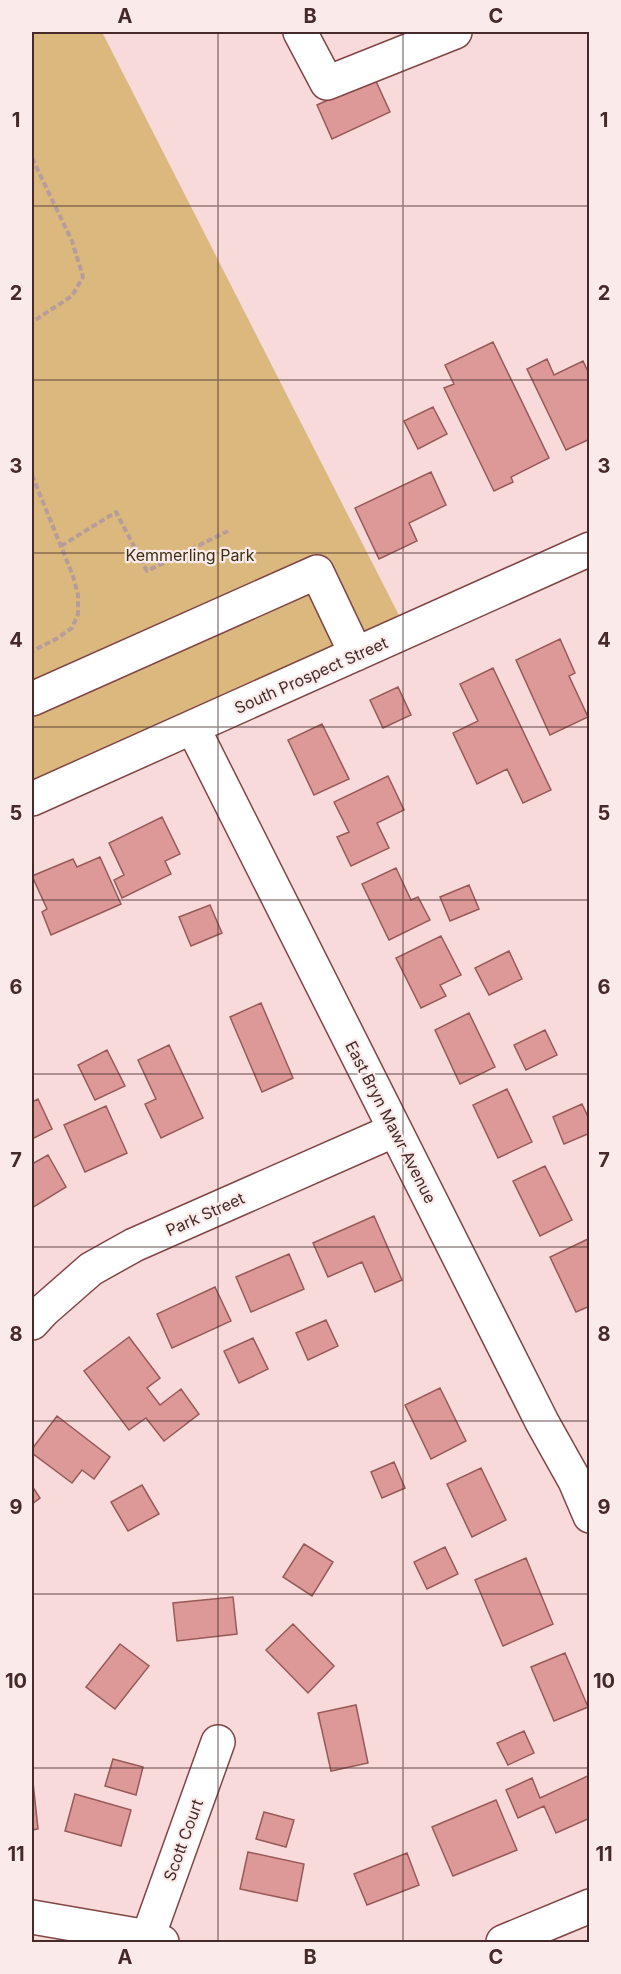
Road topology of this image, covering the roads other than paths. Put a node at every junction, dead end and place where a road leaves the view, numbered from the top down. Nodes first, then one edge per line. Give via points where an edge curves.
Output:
1 (300, 32) edge
2 (455, 32) edge
3 (590, 549) edge
4 (356, 654) junction
5 (32, 699) edge
6 (193, 728) junction
7 (34, 791) edge
8 (395, 1130) junction
9 (32, 1323) edge
10 (582, 1478) edge
11 (590, 1516) edge
12 (218, 1743) dead end
13 (590, 1906) edge
14 (32, 1917) edge
15 (551, 1933) edge
16 (155, 1940) edge
17 (503, 1942) edge

1 - 2 street via 327,83
3 - 4 street, South Prospect Street
4 - 5 street via 317,572
4 - 6 street, South Prospect Street
6 - 7 street, South Prospect Street
6 - 8 street, East Bryn Mawr Avenue
8 - 9 street, Park Street via 134,1245 91,1269
8 - 10 street, East Bryn Mawr Avenue via 542,1422
10 - 11 street, East Bryn Mawr Avenue
12 - 16 street, Scott Court
13 - 15 street
14 - 16 street
15 - 17 street

